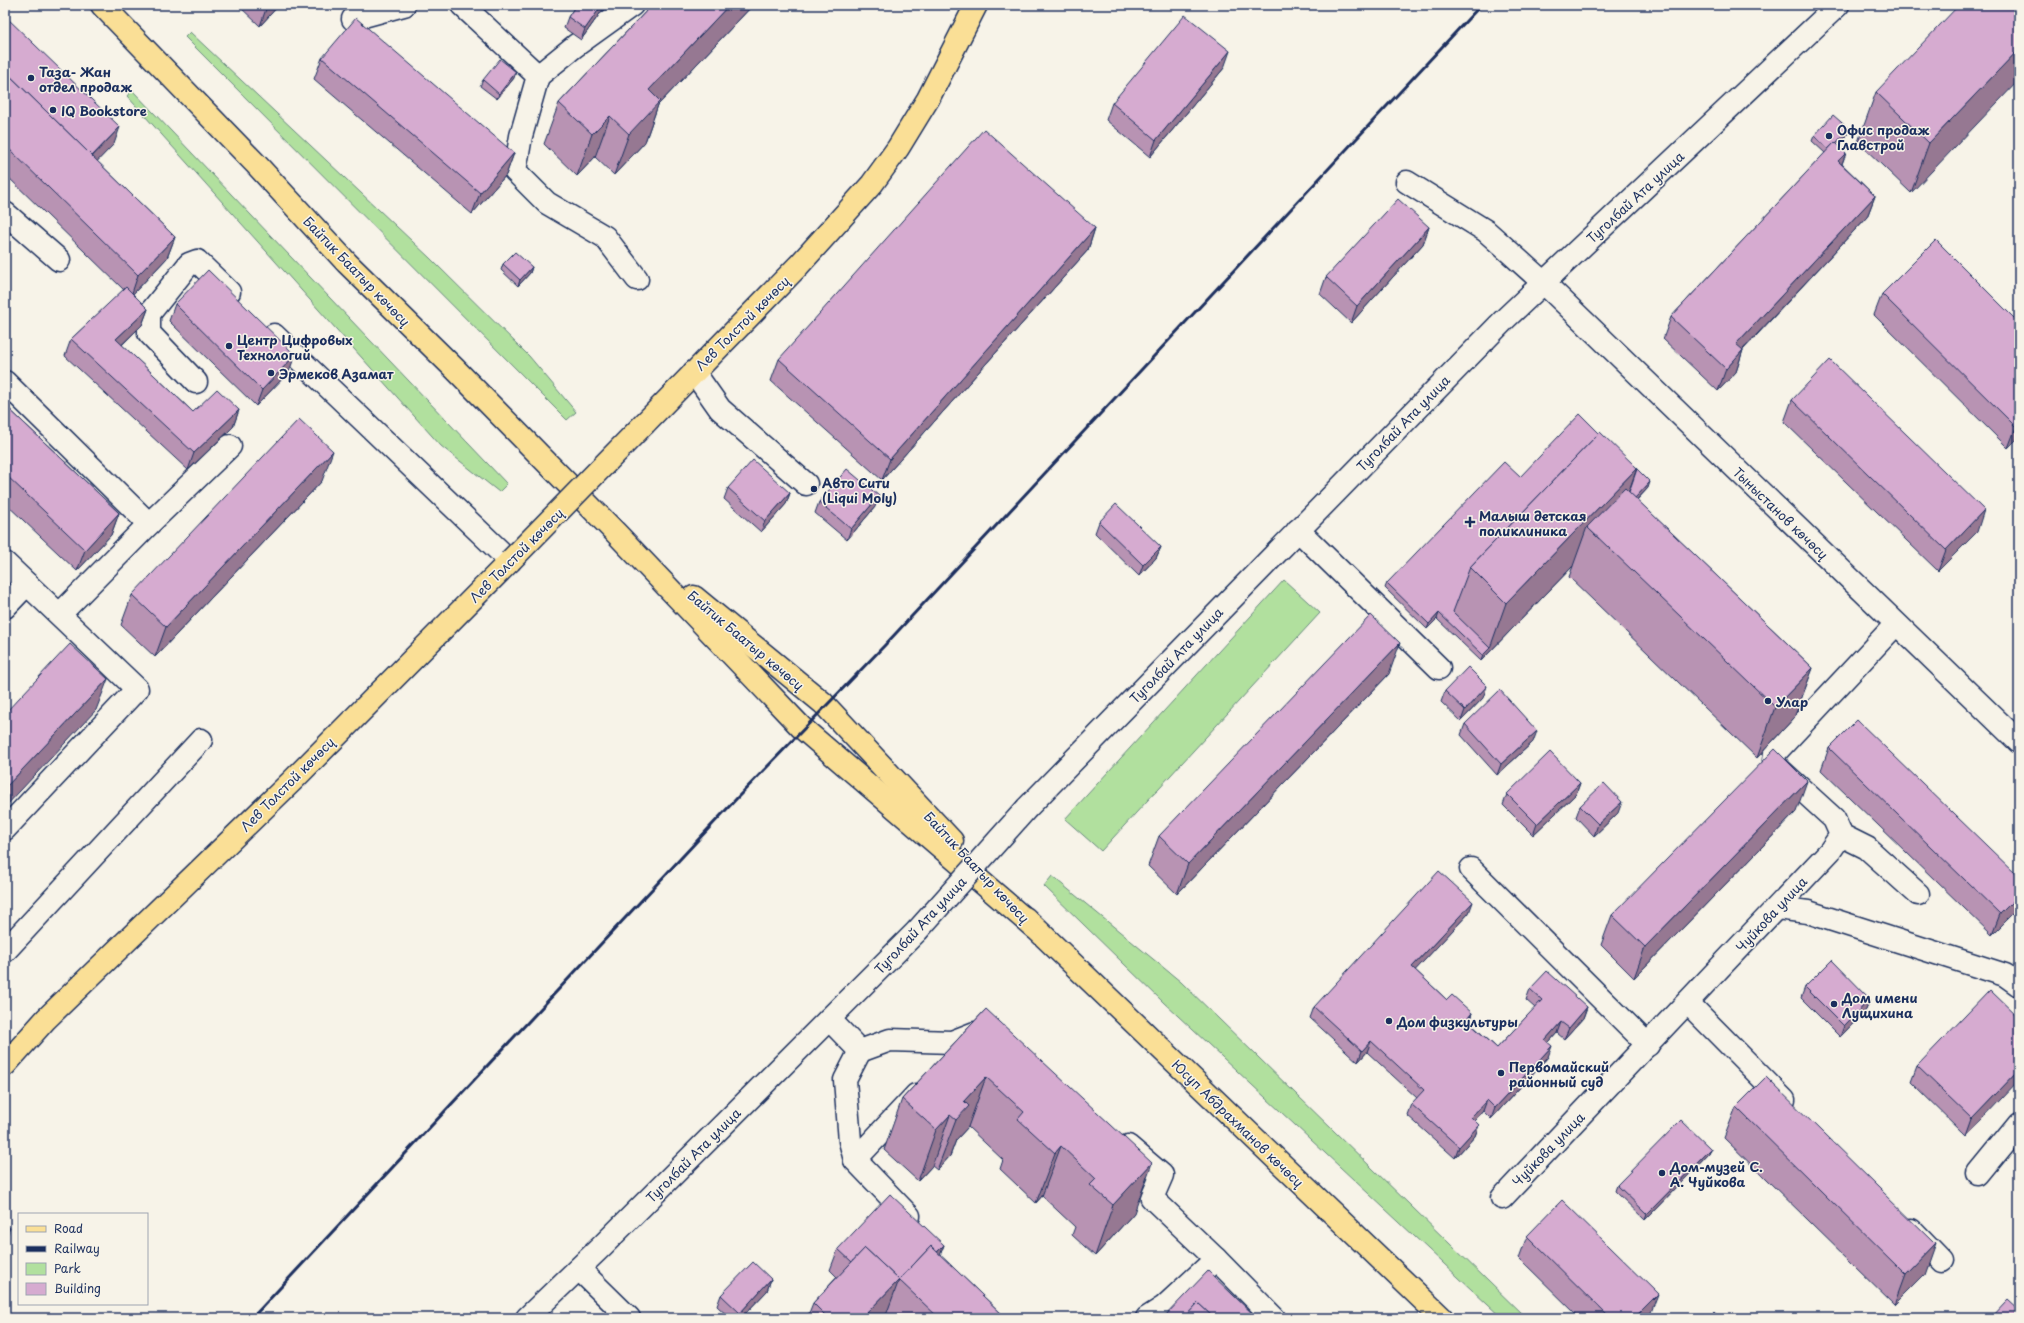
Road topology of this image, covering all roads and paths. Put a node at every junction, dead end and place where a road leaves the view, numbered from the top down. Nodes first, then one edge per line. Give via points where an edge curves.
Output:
1 (102, 5) edge
2 (404, 5) edge
3 (462, 5) edge
4 (632, 5) edge
5 (976, 5) edge
6 (1838, 5) edge
7 (353, 19) edge
8 (538, 76) junction
9 (1407, 182) dead end
10 (5, 213) edge
11 (59, 260) dead end
12 (637, 279) dead end
13 (1544, 283) junction
14 (243, 305) edge
15 (260, 322) edge
16 (694, 372) junction
17 (5, 382) edge
18 (196, 382) dead end
19 (230, 446) dead end
20 (806, 484) dead end
21 (149, 524) junction
22 (1298, 530) junction
23 (616, 533) junction
24 (510, 561) junction
25 (5, 563) edge
26 (27, 584) junction
27 (5, 607) edge
28 (60, 614) junction
29 (1896, 624) junction
30 (1440, 668) dead end
31 (201, 740) dead end
32 (2019, 742) edge
33 (5, 828) edge
34 (1841, 835) junction
35 (1470, 869) dead end
36 (1918, 894) dead end
37 (1777, 908) junction
38 (1035, 928) junction
39 (5, 951) edge
40 (2019, 986) edge
41 (1688, 1003) junction
42 (829, 1019) junction
43 (975, 1033) junction
44 (1648, 1045) junction
45 (1006, 1048) edge
46 (860, 1051) junction
47 (948, 1062) edge
48 (5, 1063) edge
49 (931, 1079) edge
50 (1796, 1111) edge
51 (2019, 1124) edge
52 (1115, 1135) edge
53 (855, 1160) junction
54 (1978, 1174) dead end
55 (1502, 1198) dead end
56 (1896, 1214) edge
57 (918, 1225) edge
58 (1216, 1259) junction
59 (1941, 1260) dead end
60 (579, 1269) junction
61 (527, 1318) edge
62 (629, 1318) edge
63 (1146, 1318) edge
64 (1274, 1318) edge
65 (1442, 1318) edge

1 - 23 main road, Байтик Баатыр көчөсү via 347,263
2 - 7 street
3 - 8 street
4 - 8 street
5 - 16 main road, Лев Толстой көчөсү via 928,99 872,184 800,265
6 - 13 street, Туголбай Ата улица
8 - 12 street via 521,136 516,171 547,203 605,237
9 - 13 street, Тыныстанов көчөсү via 1486,231
10 - 11 street
13 - 22 street, Туголбай Ата улица via 1505,319
13 - 29 street, Тыныстанов көчөсү
14 - 18 street via 197,261 189,264 149,314 148,333
15 - 24 street
16 - 20 street via 720,409
16 - 24 main road, Лев Толстой көчөсү, bridge
17 - 21 street
19 - 21 street
21 - 28 street
22 - 30 street
22 - 42 street, Туголбай Ата улица, bridge via 1027,808 917,931
23 - 38 main road, Байтик Баатыр көчөсү via 801,727
23 - 38 main road, Байтик Баатыр көчөсү via 823,703
24 - 48 main road, Лев Толстой көчөсү via 293,780 46,1019
25 - 26 street
26 - 27 street
26 - 28 street
28 - 33 street via 137,689
29 - 32 street, Тыныстанов көчөсү
29 - 34 street via 1775,753 1774,760 1778,768 1834,819
31 - 39 street
34 - 36 street via 1867,848
34 - 37 street, Чуйкова улица via 1830,851
35 - 44 street
37 - 40 street via 1808,912 1990,970 2005,975
37 - 41 street, Чуйкова улица
38 - 65 main road, Юсуп Абдрахманов көчөсү
41 - 44 street, Чуйкова улица
41 - 50 street
42 - 46 street
42 - 60 street, Туголбай Ата улица
43 - 45 street
43 - 46 street via 952,1042 890,1040
43 - 47 street
44 - 55 street, Чуйкова улица
46 - 53 street via 845,1080 850,1141
49 - 53 street
51 - 54 street
52 - 58 street via 1162,1175 1152,1198
53 - 57 street
56 - 59 street
58 - 63 street via 1164,1307
58 - 64 street
60 - 61 street, Туголбай Ата улица
60 - 62 street

